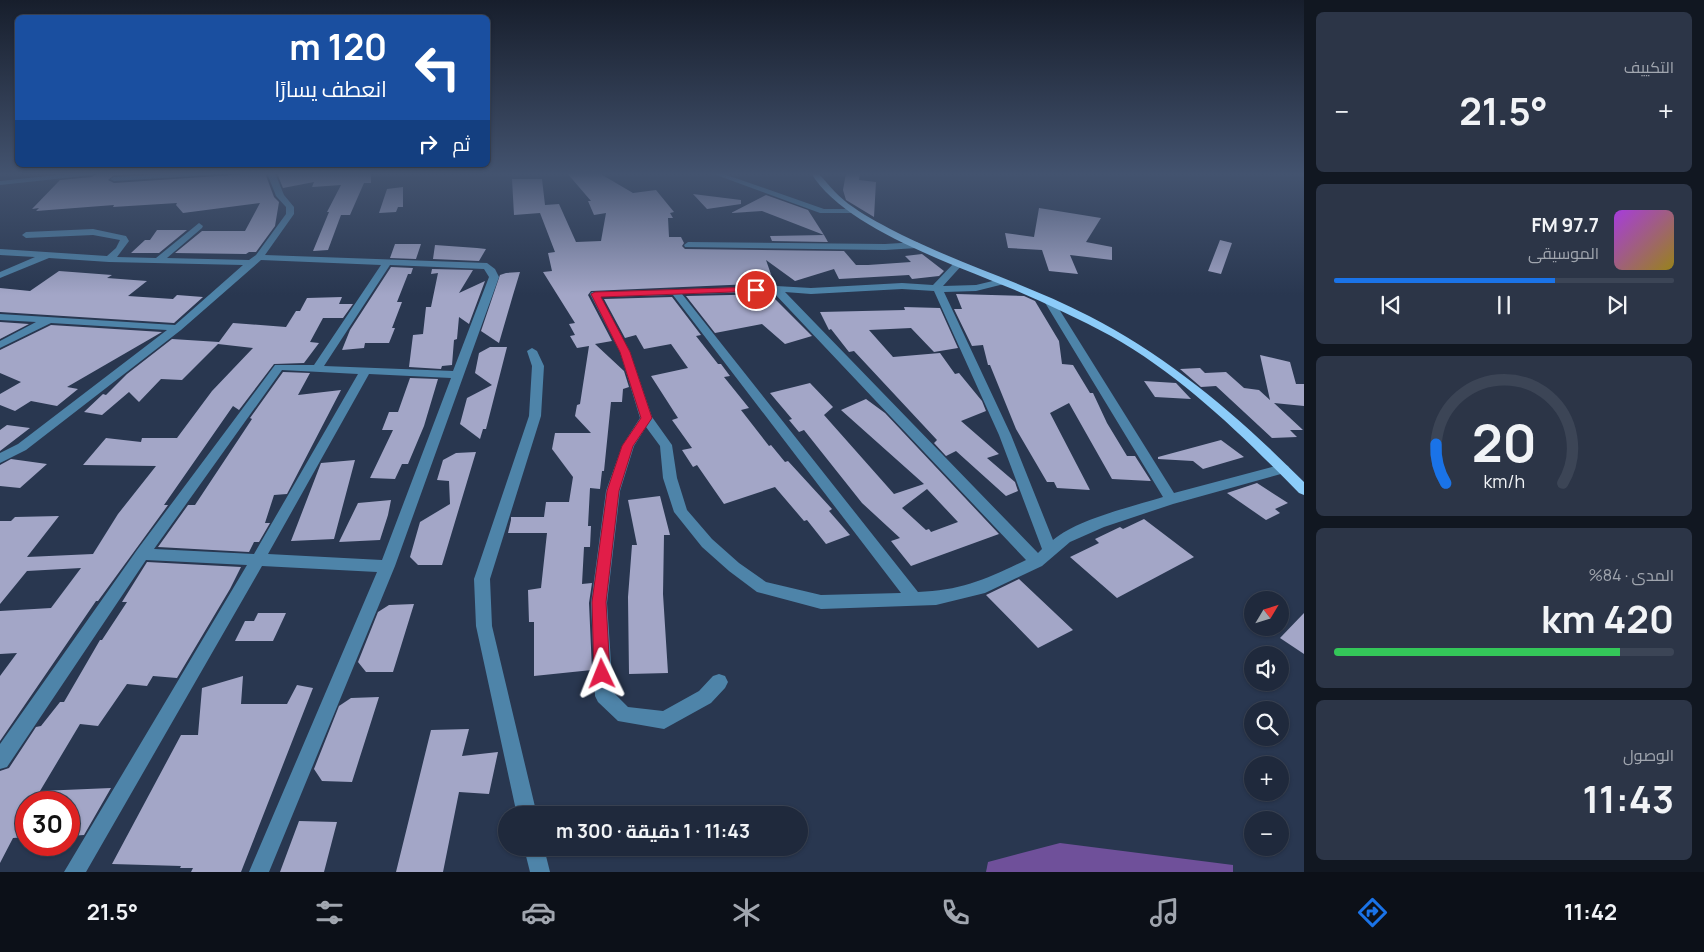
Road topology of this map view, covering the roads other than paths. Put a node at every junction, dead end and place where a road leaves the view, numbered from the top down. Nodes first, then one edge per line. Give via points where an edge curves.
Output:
1 (290, 214) edge
2 (857, 214) edge
3 (199, 226) dead end
4 (26, 235) dead end
5 (688, 245) dead end
6 (917, 245) junction
7 (0, 252) edge
8 (50, 254) junction
9 (109, 259) junction
10 (159, 260) junction
11 (256, 260) junction
12 (387, 262) junction
13 (958, 264) junction
14 (0, 275) edge
15 (1001, 282) junction
16 (937, 287) junction
17 (776, 289) junction
18 (676, 293) junction
19 (1049, 301) junction
20 (0, 318) edge
21 (47, 320) junction
22 (177, 328) junction
23 (0, 345) edge
24 (532, 351) dead end
25 (316, 370) junction
26 (365, 371) junction
27 (456, 375) junction
28 (646, 418) junction
29 (0, 459) edge
30 (1283, 469) junction
31 (1304, 490) edge
32 (1171, 498) junction
33 (1050, 551) junction
34 (142, 554) junction
35 (257, 561) junction
36 (1037, 562) junction
37 (387, 566) junction
38 (914, 598) junction
39 (719, 682) dead end
40 (0, 760) edge
41 (525, 806) edge
42 (536, 856) edge
43 (74, 872) edge
44 (259, 872) edge
45 (540, 872) edge

1 - 11 street
2 - 6 main road
3 - 10 street
4 - 9 street via 93,232 123,238 119,250
5 - 6 street
6 - 13 main road
7 - 8 street
8 - 9 street
8 - 14 street
9 - 10 street
10 - 11 street
11 - 12 street
11 - 22 street
12 - 25 street
12 - 27 street via 487,266 492,271 494,276
13 - 15 main road
13 - 16 street
15 - 16 street via 956,290
15 - 19 main road
16 - 17 street
16 - 33 street via 1005,435
17 - 18 street
17 - 36 street
18 - 28 street via 595,294 625,352
18 - 38 street
19 - 30 main road via 1138,347 1174,371
19 - 32 street
20 - 21 street
21 - 22 street
21 - 23 street
22 - 29 street via 22,447
24 - 41 street via 538,366 535,416 482,580 484,626
25 - 26 street
25 - 34 street via 279,367
26 - 27 street
26 - 35 street
27 - 37 street
28 - 38 street via 666,445 670,478 681,512 734,568 762,587 821,602
28 - 39 street via 628,446 613,491 599,602 604,696 624,715 664,720 705,697
30 - 31 main road
30 - 32 street
32 - 33 street via 1099,522 1064,538
33 - 36 street
34 - 35 street
34 - 40 street
35 - 37 street
35 - 43 street
36 - 38 street via 985,587 936,598
37 - 44 street
42 - 45 street

